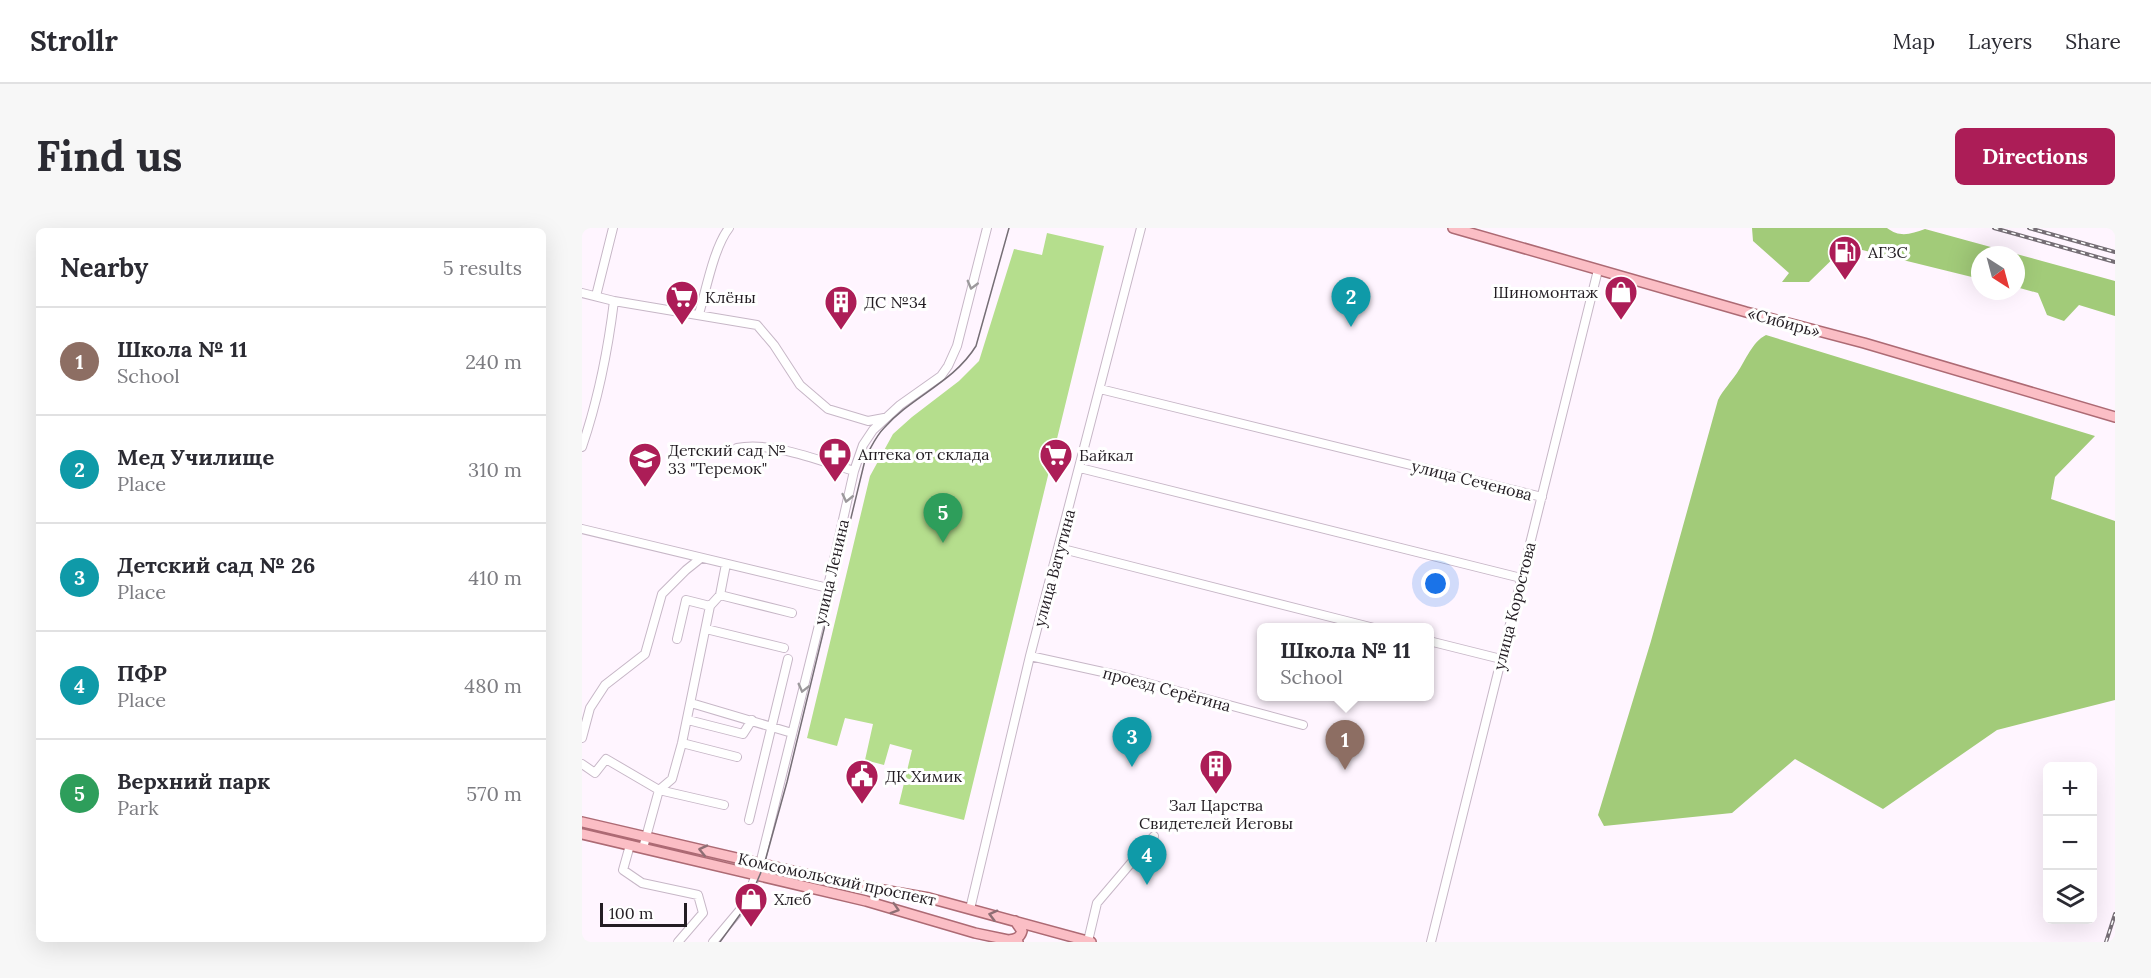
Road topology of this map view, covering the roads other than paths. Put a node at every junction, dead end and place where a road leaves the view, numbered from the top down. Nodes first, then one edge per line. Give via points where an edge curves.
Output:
1 (613, 228) edge
2 (729, 228) edge
3 (987, 228) edge
4 (1141, 228) edge
5 (1453, 228) edge
6 (1598, 270) junction
7 (582, 293) edge
8 (596, 296) junction
9 (614, 301) junction
10 (699, 314) junction
11 (1100, 389) junction
12 (2115, 417) edge
13 (885, 418) junction
14 (582, 447) edge
15 (737, 448) dead end
16 (1080, 468) junction
17 (854, 471) junction
18 (1542, 497) junction
19 (582, 529) edge
20 (1059, 548) junction
21 (701, 558) junction
22 (724, 564) junction
23 (1521, 578) junction
24 (828, 588) junction
25 (720, 595) junction
26 (710, 606) junction
27 (792, 613) dead end
28 (1358, 623) edge
29 (706, 629) junction
30 (677, 639) dead end
31 (1434, 642) edge
32 (784, 648) dead end
33 (1030, 656) junction
34 (788, 658) dead end
35 (1501, 659) junction
36 (692, 703) junction
37 (688, 720) junction
38 (752, 720) junction
39 (773, 726) junction
40 (1303, 726) dead end
41 (792, 733) junction
42 (582, 738) edge
43 (682, 743) junction
44 (737, 757) dead end
45 (582, 764) edge
46 (659, 790) junction
47 (724, 805) dead end
48 (749, 820) dead end
49 (582, 822) edge
50 (582, 834) edge
51 (1154, 836) dead end
52 (646, 837) junction
53 (630, 845) junction
54 (643, 848) junction
55 (760, 864) junction
56 (757, 876) junction
57 (929, 898) junction
58 (970, 909) junction
59 (925, 918) junction
60 (1015, 921) junction
61 (974, 937) edge
62 (1013, 941) edge
63 (1089, 941) edge
64 (678, 942) edge
65 (713, 942) edge
66 (1431, 942) edge

1 - 8 street
2 - 10 street
3 -> 13 street, улица Ленина via 957,346 948,366 941,376
4 - 11 street, улица Ватутина
5 - 6 main road, «Сибирь»
6 - 12 main road, «Сибирь»
6 - 18 street, улица Коростова
7 - 8 street
8 - 9 street
9 - 10 street
9 - 14 street
10 - 13 street via 757,325 800,385 828,409 868,421
11 - 16 street, улица Ватутина
11 - 18 street, улица Сеченова
13 - 17 street, улица Ленина via 863,445
15 - 17 street via 750,446 795,454
16 - 20 street, улица Ватутина
16 - 23 street
17 -> 24 street, улица Ленина
18 - 23 street, улица Коростова
19 - 21 street
20 - 28 street
20 - 33 street, улица Ватутина
21 - 22 street
21 - 42 street via 662,594 645,654 605,685 590,708
22 - 24 street
22 - 25 street
23 - 35 street, улица Коростова
24 -> 41 street, улица Ленина
25 - 26 street
25 - 27 street
26 - 29 street
26 - 30 street via 686,600
29 - 32 street
29 - 36 street
31 - 35 street
33 - 40 street, проезд Серёгина
33 - 58 street, улица Ватутина
34 - 39 street
35 - 66 street, улица Коростова
36 - 37 street
36 - 38 street
37 - 38 street via 743,734
37 - 43 street
38 - 39 street
39 - 41 street
39 - 48 street
41 - 55 street, улица Ленина
43 - 44 street
43 - 46 street via 672,779
45 - 46 street via 596,773 606,759
46 - 47 street
46 - 52 street
49 - 52 main road, Комсомольский проспект
50 - 53 main road, Комсомольский проспект
51 - 63 street via 1097,903
52 - 54 street
55 -> 52 main road, Комсомольский проспект
53 - 54 main road, Комсомольский проспект
53 - 64 street via 623,870 642,883 698,895 703,913
54 - 56 main road, Комсомольский проспект
55 - 56 street, улица Ленина
55 - 57 main road, Комсомольский проспект
56 -> 59 main road, Комсомольский проспект
56 - 65 street, улица Ленина via 745,904
57 - 58 main road, Комсомольский проспект
57 - 59 main road via 919,909
60 -> 58 main road, Комсомольский проспект
59 - 61 main road, Комсомольский проспект
60 - 62 main road via 1022,931
60 - 63 main road, Комсомольский проспект
61 - 62 main road, Комсомольский проспект

